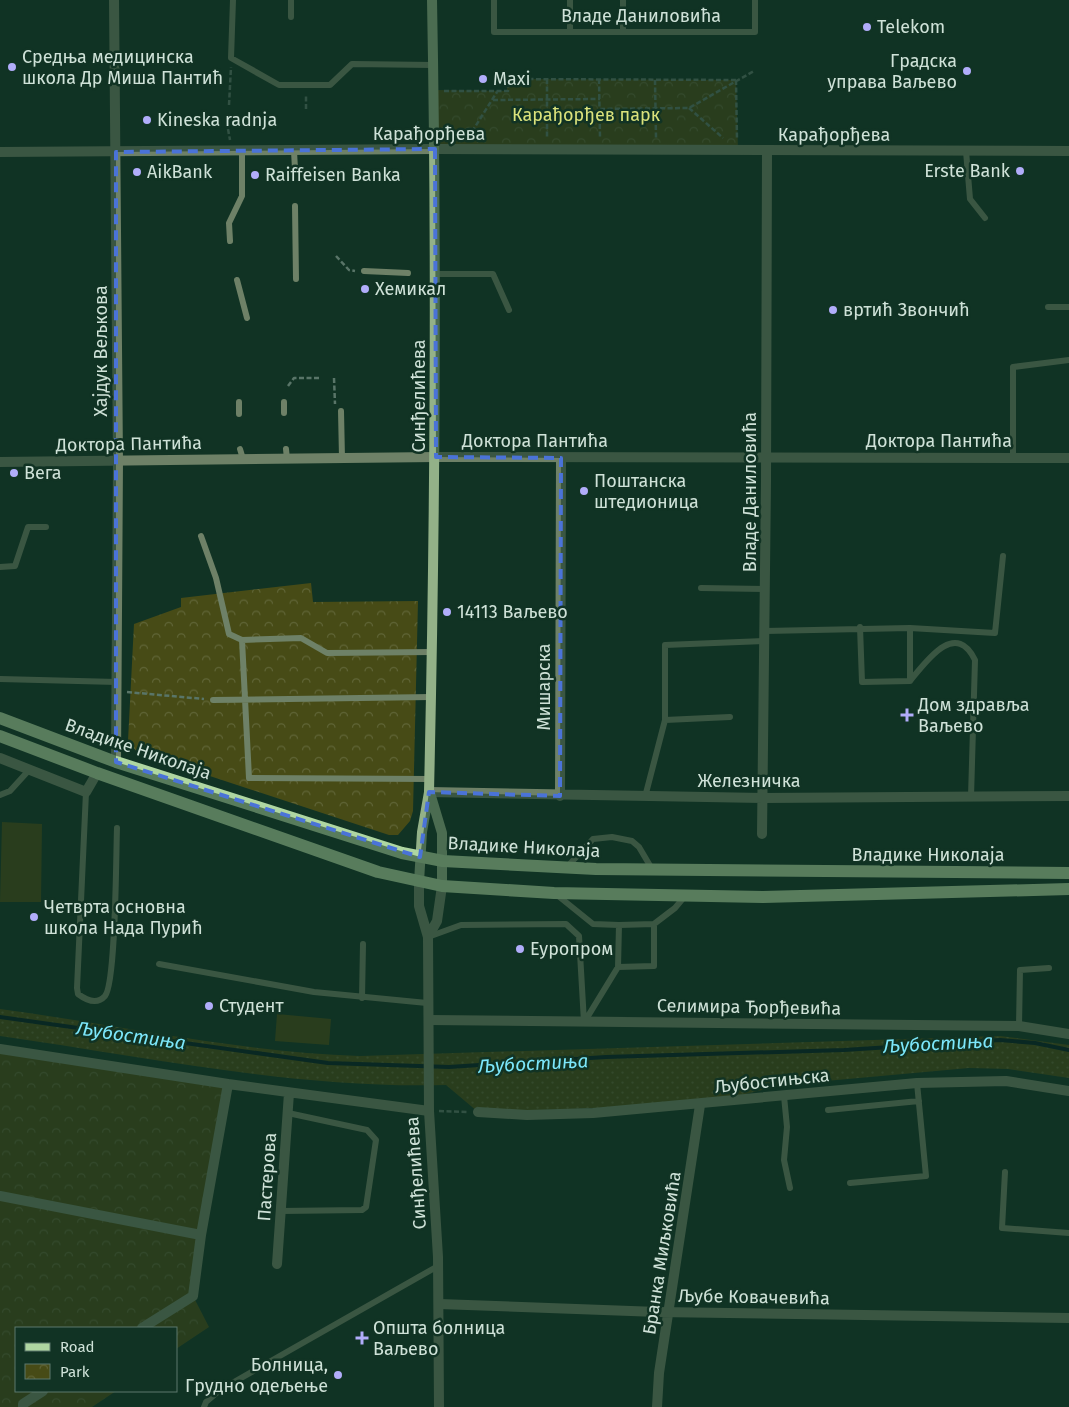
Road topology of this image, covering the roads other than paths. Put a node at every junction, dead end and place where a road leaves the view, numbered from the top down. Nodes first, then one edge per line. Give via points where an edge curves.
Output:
1 (114, 0) edge
2 (233, 0) edge
3 (291, 0) edge
4 (432, 0) edge
5 (494, 0) edge
6 (570, 0) edge
7 (623, 0) edge
8 (756, 0) edge
9 (291, 17) dead end
10 (570, 32) junction
11 (623, 32) junction
12 (434, 65) junction
13 (435, 150) junction
14 (242, 151) junction
15 (294, 151) junction
16 (768, 151) junction
17 (966, 151) junction
18 (1069, 151) edge
19 (0, 152) edge
20 (116, 152) junction
21 (295, 169) dead end
22 (295, 206) dead end
23 (985, 218) dead end
24 (230, 241) dead end
25 (364, 271) road end
26 (408, 273) dead end
27 (436, 274) junction
28 (296, 279) dead end
29 (238, 280) dead end
30 (1048, 307) dead end
31 (1069, 307) edge
32 (509, 310) dead end
33 (247, 318) dead end
34 (1069, 360) edge
35 (240, 402) dead end
36 (284, 402) dead end
37 (341, 411) road end
38 (284, 413) dead end
39 (239, 414) dead end
40 (342, 458) junction
41 (436, 458) junction
42 (560, 458) junction
43 (767, 458) junction
44 (1013, 458) junction
45 (1069, 458) edge
46 (118, 461) junction
47 (0, 462) edge
48 (46, 527) dead end
49 (201, 536) dead end
50 (1003, 556) dead end
51 (0, 566) edge
52 (701, 588) dead end
53 (765, 589) junction
54 (860, 627) junction
55 (910, 628) junction
56 (765, 636) junction
57 (242, 640) junction
58 (432, 652) junction
59 (0, 679) edge
60 (910, 681) junction
61 (117, 687) junction
62 (431, 697) junction
63 (212, 700) road end
64 (244, 700) junction
65 (730, 717) dead end
66 (0, 718) edge
67 (665, 720) junction
68 (0, 736) edge
69 (0, 758) edge
70 (116, 762) junction
71 (30, 769) junction
72 (97, 773) junction
73 (429, 779) junction
74 (86, 792) junction
75 (429, 792) junction
76 (0, 795) edge
77 (560, 796) junction
78 (1069, 796) edge
79 (645, 797) junction
80 (971, 797) junction
81 (763, 798) junction
82 (118, 828) dead end
83 (762, 834) dead end
84 (420, 857) junction
85 (443, 861) junction
86 (566, 868) junction
87 (652, 870) junction
88 (1069, 873) edge
89 (419, 882) junction
90 (442, 886) junction
91 (1069, 890) edge
92 (554, 893) junction
93 (684, 896) junction
94 (654, 924) junction
95 (619, 925) junction
96 (428, 937) junction
97 (363, 944) dead end
98 (159, 964) dead end
99 (618, 967) junction
100 (1049, 968) dead end
101 (362, 998) junction
102 (428, 1003) junction
103 (429, 1020) junction
104 (584, 1022) junction
105 (1019, 1026) junction
106 (1069, 1034) edge
107 (0, 1049) edge
108 (917, 1083) junction
109 (228, 1084) junction
110 (1069, 1091) edge
111 (289, 1092) junction
112 (784, 1096) junction
113 (919, 1100) junction
114 (700, 1105) junction
115 (828, 1110) dead end
116 (429, 1111) junction
117 (478, 1112) road end
118 (288, 1113) junction
119 (1005, 1172) dead end
120 (850, 1183) dead end
121 (790, 1188) dead end
122 (0, 1196) edge
123 (281, 1211) junction
124 (1069, 1233) edge
125 (201, 1235) junction
126 (277, 1264) dead end
127 (438, 1266) junction
128 (439, 1304) junction
129 (669, 1312) junction
130 (1069, 1318) edge
131 (144, 1327) edge
132 (41, 1392) edge
133 (23, 1407) edge
134 (204, 1407) edge
135 (439, 1407) edge
136 (657, 1407) edge

1 - 20 street, Хајдук Вељкова
2 - 12 lane via 231,58 279,85 330,85 352,64
3 - 9 lane
4 - 12 main road, Синђелићева
5 - 10 lane, Владе Даниловића via 494,32
6 - 10 lane
7 - 11 lane
8 - 11 lane, Владе Даниловића via 756,32
10 - 11 lane, Владе Даниловића
12 - 13 main road, Синђелићева
13 - 15 street, Карађорђева
13 - 16 street, Карађорђева
13 - 27 main road, Синђелићева
14 - 15 street, Карађорђева
14 - 20 street, Карађорђева
14 - 24 lane via 242,196 228,223
15 - 21 lane
16 - 17 street, Карађорђева
16 - 43 street, Владе Даниловића
17 - 18 street, Карађорђева
17 - 23 lane via 970,199
19 - 20 street, Карађорђева
20 - 46 street, Хајдук Вељкова
22 - 28 lane
25 - 26 lane
27 - 32 lane via 492,274
27 - 41 main road, Синђелићева
29 - 33 lane
30 - 31 lane
34 - 44 lane via 1013,367
35 - 39 lane
36 - 38 lane
37 - 40 lane
40 - 41 street, Доктора Пантића
40 - 46 street, Доктора Пантића via 242,454
41 - 42 street, Доктора Пантића
41 - 58 main road, Синђелићева
42 - 43 street, Доктора Пантића
42 - 77 street, Мишарска
43 - 44 street, Доктора Пантића
43 - 53 street, Владе Даниловића
44 - 45 street, Доктора Пантића
46 - 47 street, Доктора Пантића
46 - 61 street, Хајдук Вељкова
48 - 51 lane via 28,527 15,566
49 - 57 lane via 216,578 229,634
50 - 55 lane via 995,633
52 - 53 lane
53 - 56 street, Владе Даниловића
54 - 55 lane
54 - 56 lane
54 - 60 lane via 862,682
55 - 60 lane
56 - 67 lane via 665,645
56 - 81 street, Владе Даниловића
57 - 58 lane via 301,638 328,653
57 - 64 lane
58 - 62 main road, Синђелићева
59 - 61 lane
60 - 80 lane via 932,654 946,645 960,645 972,654 975,660
61 - 70 street, Хајдук Вељкова
62 - 64 lane
62 - 73 main road, Синђелићева
63 - 64 lane
64 - 73 lane via 249,778
65 - 67 lane
66 - 70 main road, Владике Николаја
67 - 79 lane
68 - 72 main road, Владике Николаја
69 - 71 street
70 - 84 main road, Владике Николаја
71 - 74 street
71 - 76 lane via 10,792
72 - 74 street
72 - 89 main road, Владике Николаја via 378,872
73 - 75 main road, Синђелићева
74 - 82 lane via 77,988 78,994 91,1001 106,995 112,972
75 - 77 street, Железничка
75 - 84 main road, Синђелићева
75 - 85 main road, Синђелићева via 442,833
77 - 79 street, Железничка
78 - 80 street, Железничка
79 - 81 street, Железничка
80 - 81 street, Железничка
81 - 83 street, Владе Даниловића
84 - 85 main road, Владике Николаја
84 - 89 main road, Синђелићева
85 - 86 main road, Владике Николаја
85 - 90 main road, Синђелићева
86 - 87 main road, Владике Николаја
86 - 87 lane via 593,839 612,837 639,847
87 - 88 main road, Владике Николаја
89 - 90 main road, Владике Николаја
89 - 96 street, Синђелићева via 419,906
90 - 92 main road, Владике Николаја
90 - 96 street, Синђелићева via 437,921
91 - 93 main road, Владике Николаја
92 - 93 main road, Владике Николаја
92 - 95 lane via 593,924
93 - 94 lane via 675,908
94 - 95 lane
94 - 99 lane via 654,966
95 - 99 lane
96 - 102 street, Синђелићева
96 - 104 lane via 461,925 566,924 579,936
97 - 101 lane
98 - 101 lane
99 - 104 lane
100 - 105 lane via 1020,970
101 - 102 lane
102 - 103 street, Синђелићева
103 - 104 street, Селимира Ђорђевића
103 - 116 street, Синђелићева
104 - 105 street, Селимира Ђорђевића
105 - 106 street, Селимира Ђорђевића
107 - 109 street
108 - 110 street, Љубостињска via 1006,1081
108 - 112 street, Љубостињска
108 - 113 lane
109 - 111 street
109 - 125 street
111 - 116 street
111 - 118 street, Пастерова
112 - 114 street, Љубостињска
112 - 121 lane via 787,1127 784,1160
113 - 115 lane
113 - 120 lane via 926,1176
114 - 117 street, Љубостињска via 560,1115
114 - 129 street, Бранка Миљковића
116 - 127 street, Синђелићева
118 - 123 street, Пастерова
118 - 123 lane via 367,1130 376,1140 366,1207 362,1210
119 - 124 lane via 1002,1228
122 - 125 street
123 - 126 street, Пастерова
125 - 131 street via 193,1296
127 - 128 street, Синђелићева
127 - 134 lane via 220,1390
128 - 129 street, Љубе Ковачевића
128 - 135 street, Синђелићева
129 - 130 street, Љубе Ковачевића
129 - 136 street, Бранка Миљковића
132 - 133 street

